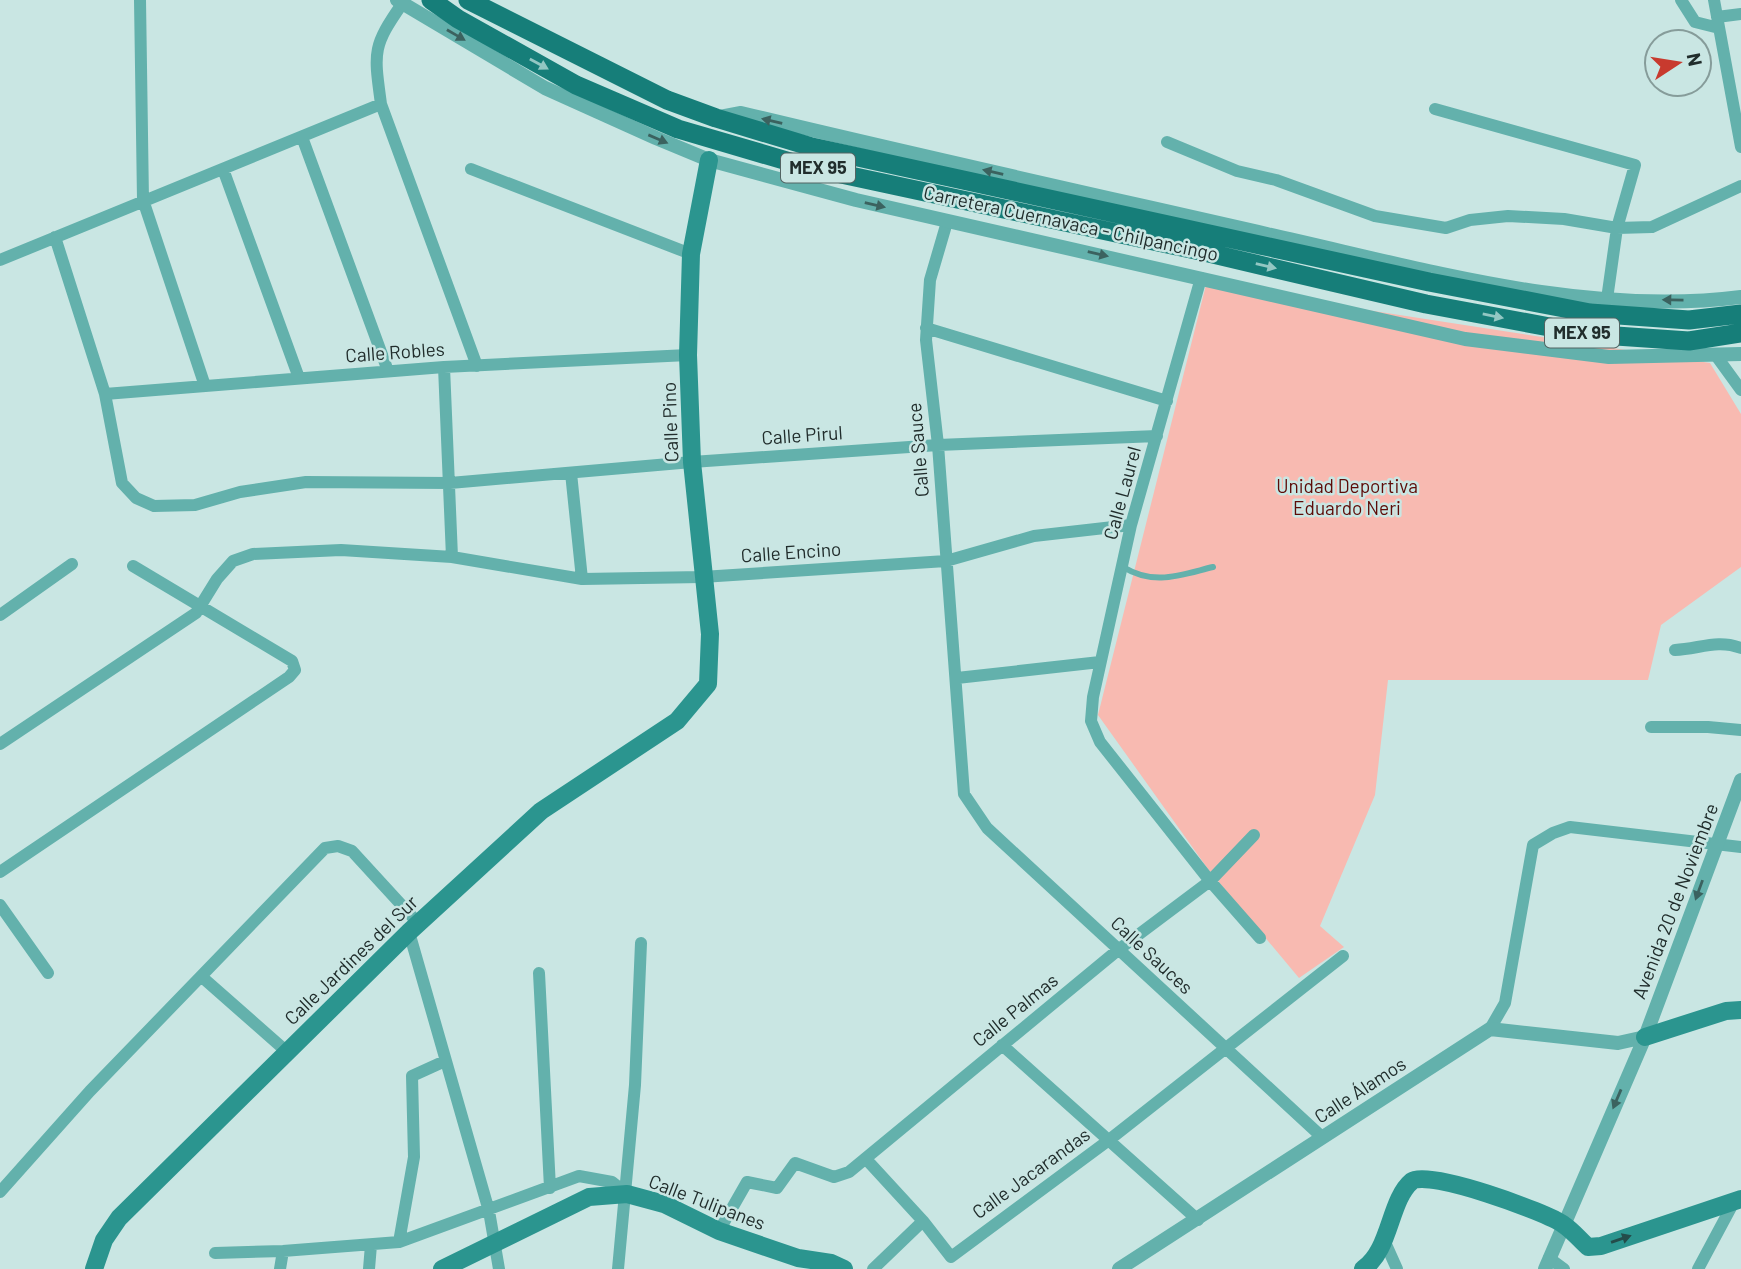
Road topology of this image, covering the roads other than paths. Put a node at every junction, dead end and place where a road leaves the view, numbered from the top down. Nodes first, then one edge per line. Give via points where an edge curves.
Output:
1 (140, 0) edge
2 (431, 0) edge
3 (468, 0) edge
4 (1681, 0) edge
5 (1714, 0) edge
6 (400, 2) edge
7 (1741, 14) edge
8 (1718, 23) junction
9 (381, 104) junction
10 (1435, 109) dead end
11 (716, 118) junction
12 (302, 137) junction
13 (1167, 142) dead end
14 (1741, 147) edge
15 (709, 160) junction
16 (223, 169) junction
17 (471, 169) dead end
18 (1741, 186) edge
19 (143, 200) junction
20 (947, 222) junction
21 (1617, 228) junction
22 (55, 237) junction
23 (691, 254) junction
24 (0, 260) edge
25 (1201, 278) junction
26 (1741, 297) edge
27 (1607, 299) junction
28 (1741, 314) edge
29 (926, 328) junction
30 (1741, 333) edge
31 (1741, 354) edge
32 (688, 355) junction
33 (1717, 357) junction
34 (477, 366) junction
35 (444, 367) junction
36 (388, 371) junction
37 (299, 378) junction
38 (205, 386) junction
39 (1741, 390) edge
40 (105, 394) junction
41 (1167, 401) junction
42 (1157, 436) junction
43 (938, 445) junction
44 (692, 462) junction
45 (571, 473) junction
46 (450, 482) junction
47 (1131, 526) junction
48 (452, 557) junction
49 (946, 561) junction
50 (72, 564) dead end
51 (133, 566) dead end
52 (1123, 567) junction
53 (1213, 567) dead end
54 (702, 577) junction
55 (582, 579) junction
56 (198, 609) junction
57 (0, 615) edge
58 (1741, 648) edge
59 (1675, 650) dead end
60 (1101, 662) junction
61 (957, 678) junction
62 (708, 684) joint
63 (1651, 727) dead end
64 (1741, 730) edge
65 (0, 744) edge
66 (1741, 780) edge
67 (964, 794) joint
68 (1254, 835) dead end
69 (1716, 846) junction
70 (1741, 848) edge
71 (0, 872) edge
72 (1209, 881) junction
73 (0, 905) edge
74 (414, 927) junction
75 (1260, 938) dead end
76 (641, 943) dead end
77 (1118, 950) junction
78 (1343, 956) dead end
79 (48, 973) dead end
80 (539, 973) dead end
81 (202, 977) junction
82 (1741, 1010) edge
83 (1490, 1029) junction
84 (1645, 1037) junction
85 (1002, 1045) junction
86 (1224, 1048) junction
87 (286, 1051) junction
88 (445, 1061) junction
89 (1322, 1137) junction
90 (1109, 1140) junction
91 (866, 1159) junction
92 (2, 1185) edge
93 (550, 1188) junction
94 (627, 1194) junction
95 (1738, 1200) edge
96 (489, 1211) junction
97 (1198, 1220) junction
98 (923, 1221) junction
99 (1563, 1224) junction
100 (719, 1231) junction
101 (1384, 1240) junction
102 (399, 1241) junction
103 (371, 1245) junction
104 (493, 1245) junction
105 (283, 1251) junction
106 (215, 1253) dead end
107 (1547, 1264) edge
108 (834, 1267) edge
109 (94, 1269) edge
110 (280, 1269) edge
111 (369, 1269) edge
112 (443, 1269) edge
113 (499, 1269) edge
114 (618, 1269) edge
115 (873, 1269) edge
116 (1119, 1269) edge
117 (1363, 1269) edge
118 (1397, 1269) edge
119 (1564, 1269) edge
120 (1698, 1269) edge

1 - 19 street
2 -> 30 main road, Carretera Cuernavaca - Chilpancingo / MEX 95 via 576,85 678,129 804,166 1426,304 1587,334 1689,341
3 - 11 main road, Carretera Cuernavaca - Chilpancingo / MEX 95 via 667,100
4 - 8 street via 1695,22
5 - 8 street
6 - 9 street via 380,35 375,61
6 -> 15 street via 545,88
7 - 8 street
8 - 14 street
9 - 12 street
9 - 34 street
10 - 21 street via 1635,165
27 -> 11 street via 1538,292 1403,265 741,113
11 - 28 main road, Carretera Cuernavaca - Chilpancingo / MEX 95 via 812,147 1590,313 1689,320
12 - 16 street
12 - 36 street
13 - 21 street via 1237,171 1276,180 1375,216 1446,228 1508,216
15 -> 20 street
15 - 23 main road, Calle Pino
16 - 19 street
16 - 37 street
17 - 23 street
18 - 21 street via 1652,227
19 - 22 street
19 - 38 street
20 -> 25 street
20 - 29 street, Calle Sauce via 930,280
21 - 27 street
22 - 24 street
22 - 40 street, Calle Pirul
23 - 32 main road, Calle Pino
25 - 33 street via 1465,339 1609,357
25 - 41 street, Calle Laurel
26 -> 27 street
29 - 41 street
29 - 43 street, Calle Sauce
31 - 33 street
32 - 34 street, Calle Robles
32 - 44 main road, Calle Pino
33 - 39 street
34 - 35 street, Calle Robles
35 - 36 street, Calle Robles
35 - 46 street
36 - 37 street, Calle Robles
37 - 38 street, Calle Robles
38 - 40 street, Calle Robles
40 - 46 street, Calle Pirul via 122,483 136,498 154,506 195,505 240,492 306,482
41 - 42 street, Calle Laurel
42 - 43 street, Calle Pirul
42 - 47 street, Calle Laurel
43 - 44 street, Calle Pirul
43 - 49 street, Calle Sauce
44 - 45 street, Calle Pirul
44 - 54 main road, Calle Pino
45 - 46 street, Calle Pirul
45 - 55 street
46 - 48 street
47 - 49 street, Calle Encino via 1034,536
47 - 52 street, Calle Laurel
48 - 55 street, Calle Encino
48 - 56 street, Calle Encino via 341,550 253,554 233,561
49 - 54 street, Calle Encino
49 - 61 street, Calle Sauce
50 - 57 street
51 - 56 street
52 - 53 lane via 1138,576 1164,580
52 - 60 street, Calle Laurel
54 - 55 street, Calle Encino
54 - 62 main road, Calle Pino via 710,634
56 - 65 street
56 - 71 street via 292,661 295,670 170,760
58 - 59 street via 1714,642
60 - 61 street
60 - 72 street, Calle Laurel via 1091,721 1100,742
61 - 67 street, Calle Sauce
62 - 74 main road, Calle Jardines del Sur via 677,721 541,811
63 - 64 street
66 - 69 street, Avenida 20 de Noviembre
67 - 77 street, Calle Sauces via 987,828
68 - 72 street, Calle Palmas
69 - 70 street
69 - 83 street via 1570,827 1533,845 1505,1003
69 -> 84 street, Avenida 20 de Noviembre
72 - 75 street
72 - 77 street, Calle Palmas
73 - 79 street
74 - 81 street via 352,851 325,848
74 - 87 main road, Calle Jardines del Sur
74 - 88 street
76 - 94 street
77 - 85 street, Calle Palmas
77 - 86 street, Calle Sauces
78 - 86 street, Calle Jacarandas
80 - 93 street
81 - 87 street
81 - 92 street
82 - 84 main road
83 - 84 street via 1618,1043
83 - 89 street, Calle Álamos
84 -> 99 street, Avenida 20 de Noviembre
85 - 90 street
85 - 91 street, Calle Palmas
86 - 89 street, Calle Sauces
86 - 90 street, Calle Jacarandas
87 - 109 main road, Calle Jardines del Sur via 119,1217 104,1240
88 - 96 street
88 - 102 street via 412,1076 414,1157
89 - 97 street, Calle Álamos
90 - 97 street
90 - 98 street, Calle Jacarandas via 951,1256
91 - 98 street
91 - 100 street, Calle Palmas via 834,1177 794,1163 777,1188 747,1182
93 - 94 street via 579,1176 612,1182
93 - 96 street
94 - 100 main road, Calle Tulipanes via 664,1204
94 - 104 main road, Calle Tulipanes via 589,1197
94 - 114 street
99 -> 95 main road via 1588,1247 1601,1246
95 - 120 street
96 - 102 street
96 - 104 street
97 - 116 street, Calle Álamos
98 - 115 street
99 - 101 main road via 1424,1176 1405,1190
99 - 107 street, Avenida 20 de Noviembre
100 - 108 main road, Calle Tulipanes
101 - 117 main road via 1371,1264
101 - 118 street
102 - 103 street
103 - 105 street
103 - 111 street
104 - 112 main road, Calle Tulipanes
104 - 113 street
105 - 106 street
105 - 110 street
107 - 119 street

